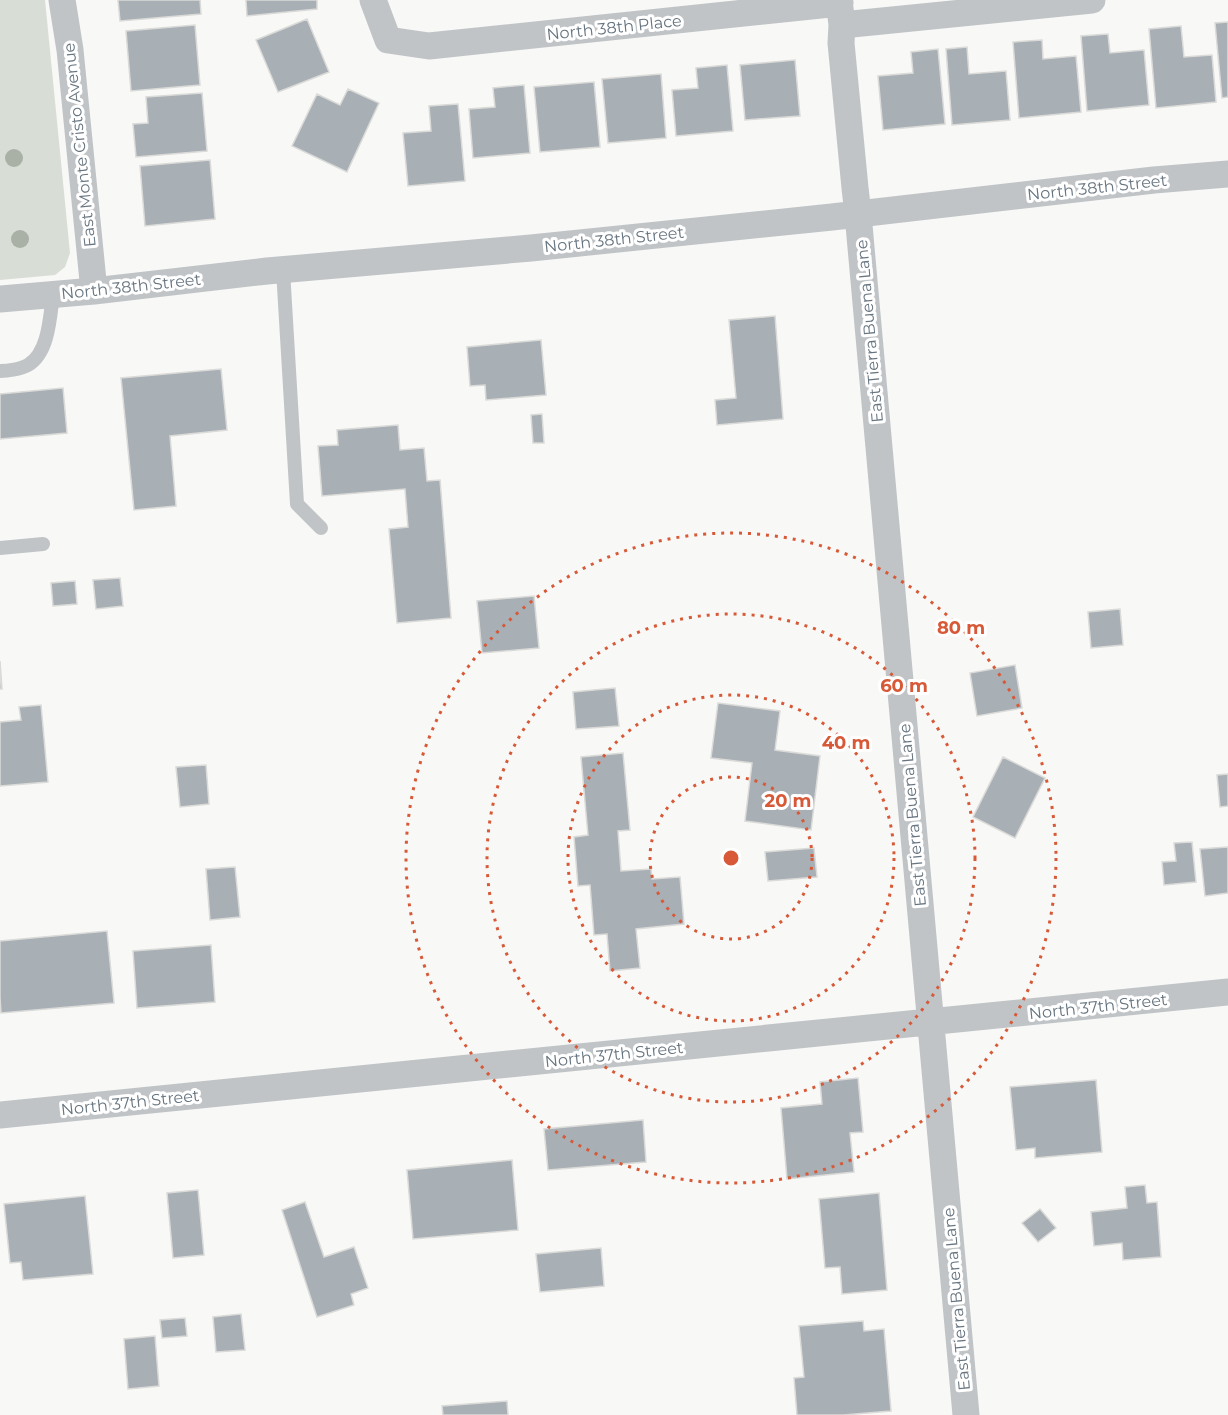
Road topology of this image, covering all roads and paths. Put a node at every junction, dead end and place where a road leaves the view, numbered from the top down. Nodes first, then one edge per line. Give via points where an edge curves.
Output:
1 (62, 0) edge
2 (373, 0) edge
3 (1092, 0) edge
4 (840, 9) edge
5 (1228, 174) edge
6 (858, 214) junction
7 (283, 270) junction
8 (94, 291) junction
9 (53, 294) junction
10 (0, 299) edge
11 (0, 371) edge
12 (321, 528) dead end
13 (43, 544) dead end
14 (0, 548) edge
15 (1228, 992) edge
16 (931, 1022) junction
17 (0, 1115) edge
18 (966, 1415) edge

1 - 8 street, East Monte Cristo Avenue
2 - 4 street, North 38th Place via 388,40 429,46
3 - 4 street, North 38th Place
4 - 6 street, East Tierra Buena Lane
5 - 6 street, North 38th Street
6 - 7 street, North 38th Street
6 - 16 street, East Tierra Buena Lane
7 - 8 street, North 38th Street
7 - 12 lane via 297,504
8 - 9 street, North 38th Street
9 - 10 street, North 38th Street
9 - 11 lane via 41,354 28,366
13 - 14 lane
15 - 16 street, North 37th Street
16 - 17 street, North 37th Street
16 - 18 street, East Tierra Buena Lane

